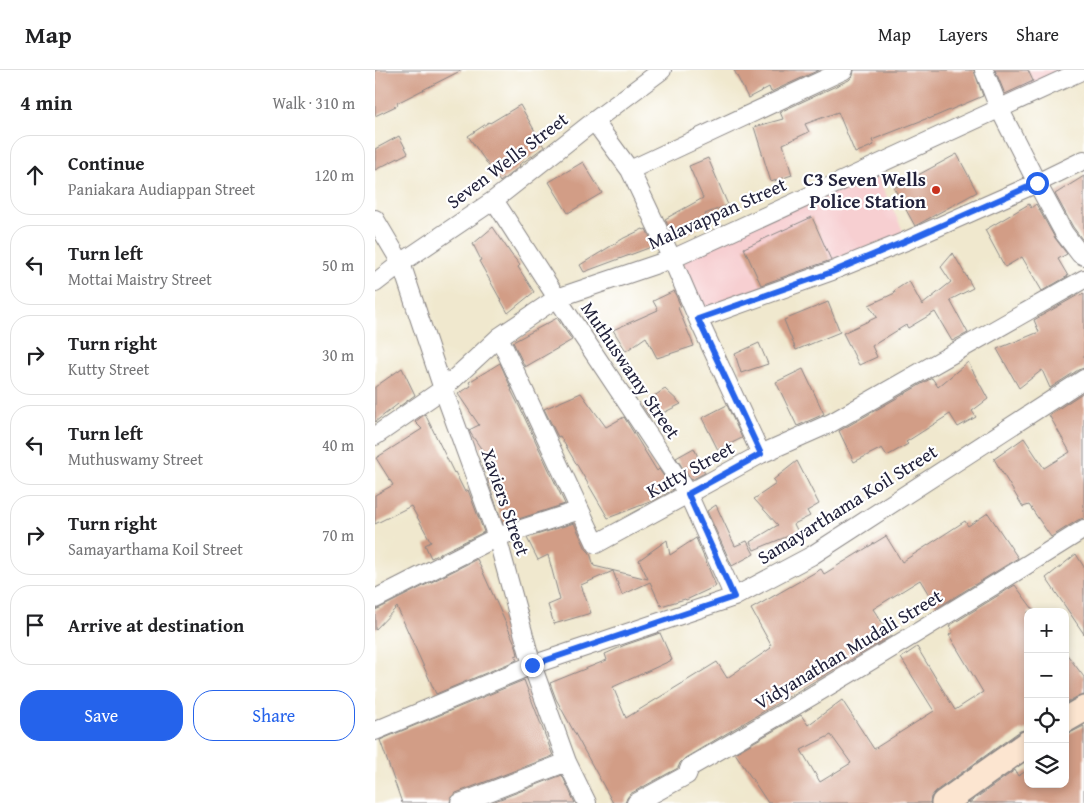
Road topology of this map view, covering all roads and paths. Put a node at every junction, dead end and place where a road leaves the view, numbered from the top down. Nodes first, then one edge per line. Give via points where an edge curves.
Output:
1 (662, 70) edge
2 (844, 70) edge
3 (983, 70) edge
4 (1079, 72) dead end
5 (999, 108) junction
6 (594, 121) junction
7 (1084, 160) edge
8 (630, 170) junction
9 (1037, 183) junction
10 (494, 200) junction
11 (375, 219) edge
12 (1084, 256) edge
13 (672, 259) junction
14 (401, 263) junction
15 (1084, 279) edge
16 (375, 283) edge
17 (557, 298) junction
18 (698, 319) junction
19 (499, 338) junction
20 (1084, 379) edge
21 (443, 390) junction
22 (375, 436) edge
23 (761, 454) junction
24 (688, 494) junction
25 (580, 510) junction
26 (1084, 529) edge
27 (497, 537) junction
28 (375, 597) edge
29 (734, 597) junction
30 (532, 665) junction
31 (1084, 708) edge
32 (1069, 717) edge
33 (376, 729) edge
34 (1024, 746) edge
35 (567, 762) junction
36 (460, 803) edge
37 (587, 803) edge
38 (636, 803) edge
39 (944, 803) edge

1 - 6 street, Seven Wells Street
2 - 8 street
3 - 5 street
4 - 5 street, Malavappan Street
5 - 9 street
5 - 13 street, Malavappan Street
6 - 8 street
6 - 10 street, Seven Wells Street
7 - 9 street
8 - 13 street
9 - 12 street via 1064,233
9 - 18 street via 832,272
10 - 14 street, Seven Wells Street
10 - 17 street, Muthuswamy Street
11 - 14 street, Xaviers Street
13 - 17 street, Malavappan Street
13 - 18 street
14 - 16 street, Seven Wells Street
14 - 21 street, Xaviers Street
15 - 23 street, Kutty Street via 831,423
17 - 19 street, Malavappan Street
17 - 24 street, Muthuswamy Street
18 - 23 street
19 - 21 street, Malavappan Street
19 - 25 street, Kutty Street
20 - 29 street, Samayarthama Koil Street via 811,556
21 - 22 street, Malavappan Street
21 - 27 street, Xaviers Street
23 - 24 street, Kutty Street
24 - 25 street, Kutty Street via 596,544
24 - 29 street, Muthuswamy Street
25 - 27 street
26 - 38 street, Vidyanathan Mudali Street via 690,767 687,775
27 - 28 street
27 - 30 street, Xaviers Street
29 - 30 street, Samayarthama Koil Street
30 - 33 street, Samayarthama Koil Street
30 - 35 street, Xaviers Street
31 - 32 street
34 - 39 street
35 - 36 street
35 - 37 street, Xaviers Street

